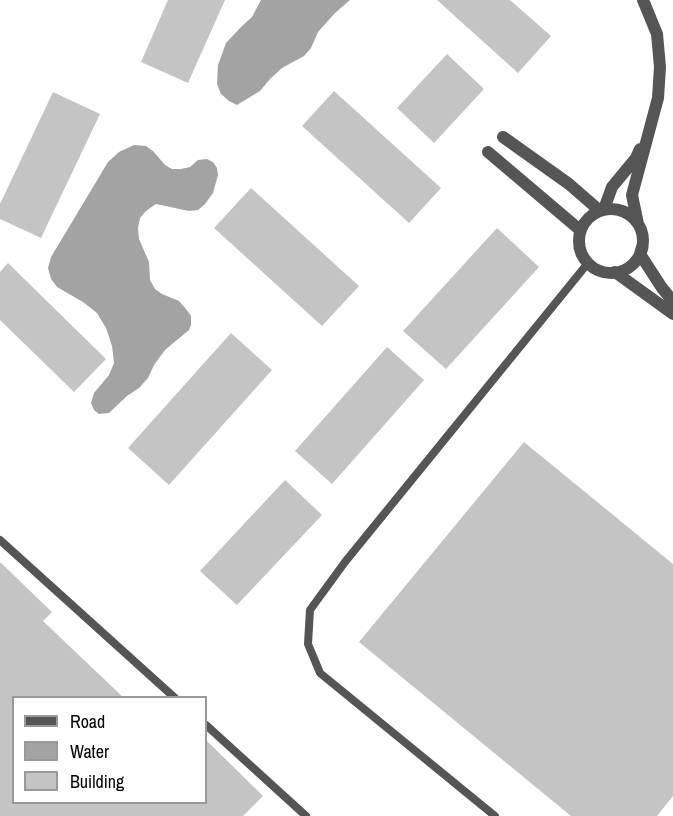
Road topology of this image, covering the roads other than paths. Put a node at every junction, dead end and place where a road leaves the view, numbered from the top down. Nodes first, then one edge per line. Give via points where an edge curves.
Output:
1 (643, 0) edge
2 (648, 135) junction
3 (503, 137) dead end
4 (488, 152) dead end
5 (602, 210) junction
6 (638, 224) junction
7 (580, 230) junction
8 (643, 242) junction
9 (588, 263) junction
10 (615, 272) junction
11 (673, 301) edge
12 (673, 314) edge
13 (0, 540) edge
14 (173, 696) edge
15 (207, 726) edge
16 (306, 816) edge
17 (495, 816) edge

1 - 2 street via 657,34 660,67 658,98
2 - 5 street via 636,158 612,187
2 - 6 street via 632,195
3 - 5 street
4 - 7 street
5 - 6 street via 617,209
5 - 7 street via 588,218
6 - 8 street
7 - 9 street via 581,253
8 - 10 street via 634,262
8 - 11 street via 640,254
9 - 10 street via 600,271
9 - 17 lane via 310,610 308,644 320,673
10 - 12 street
13 - 14 lane
15 - 16 lane

